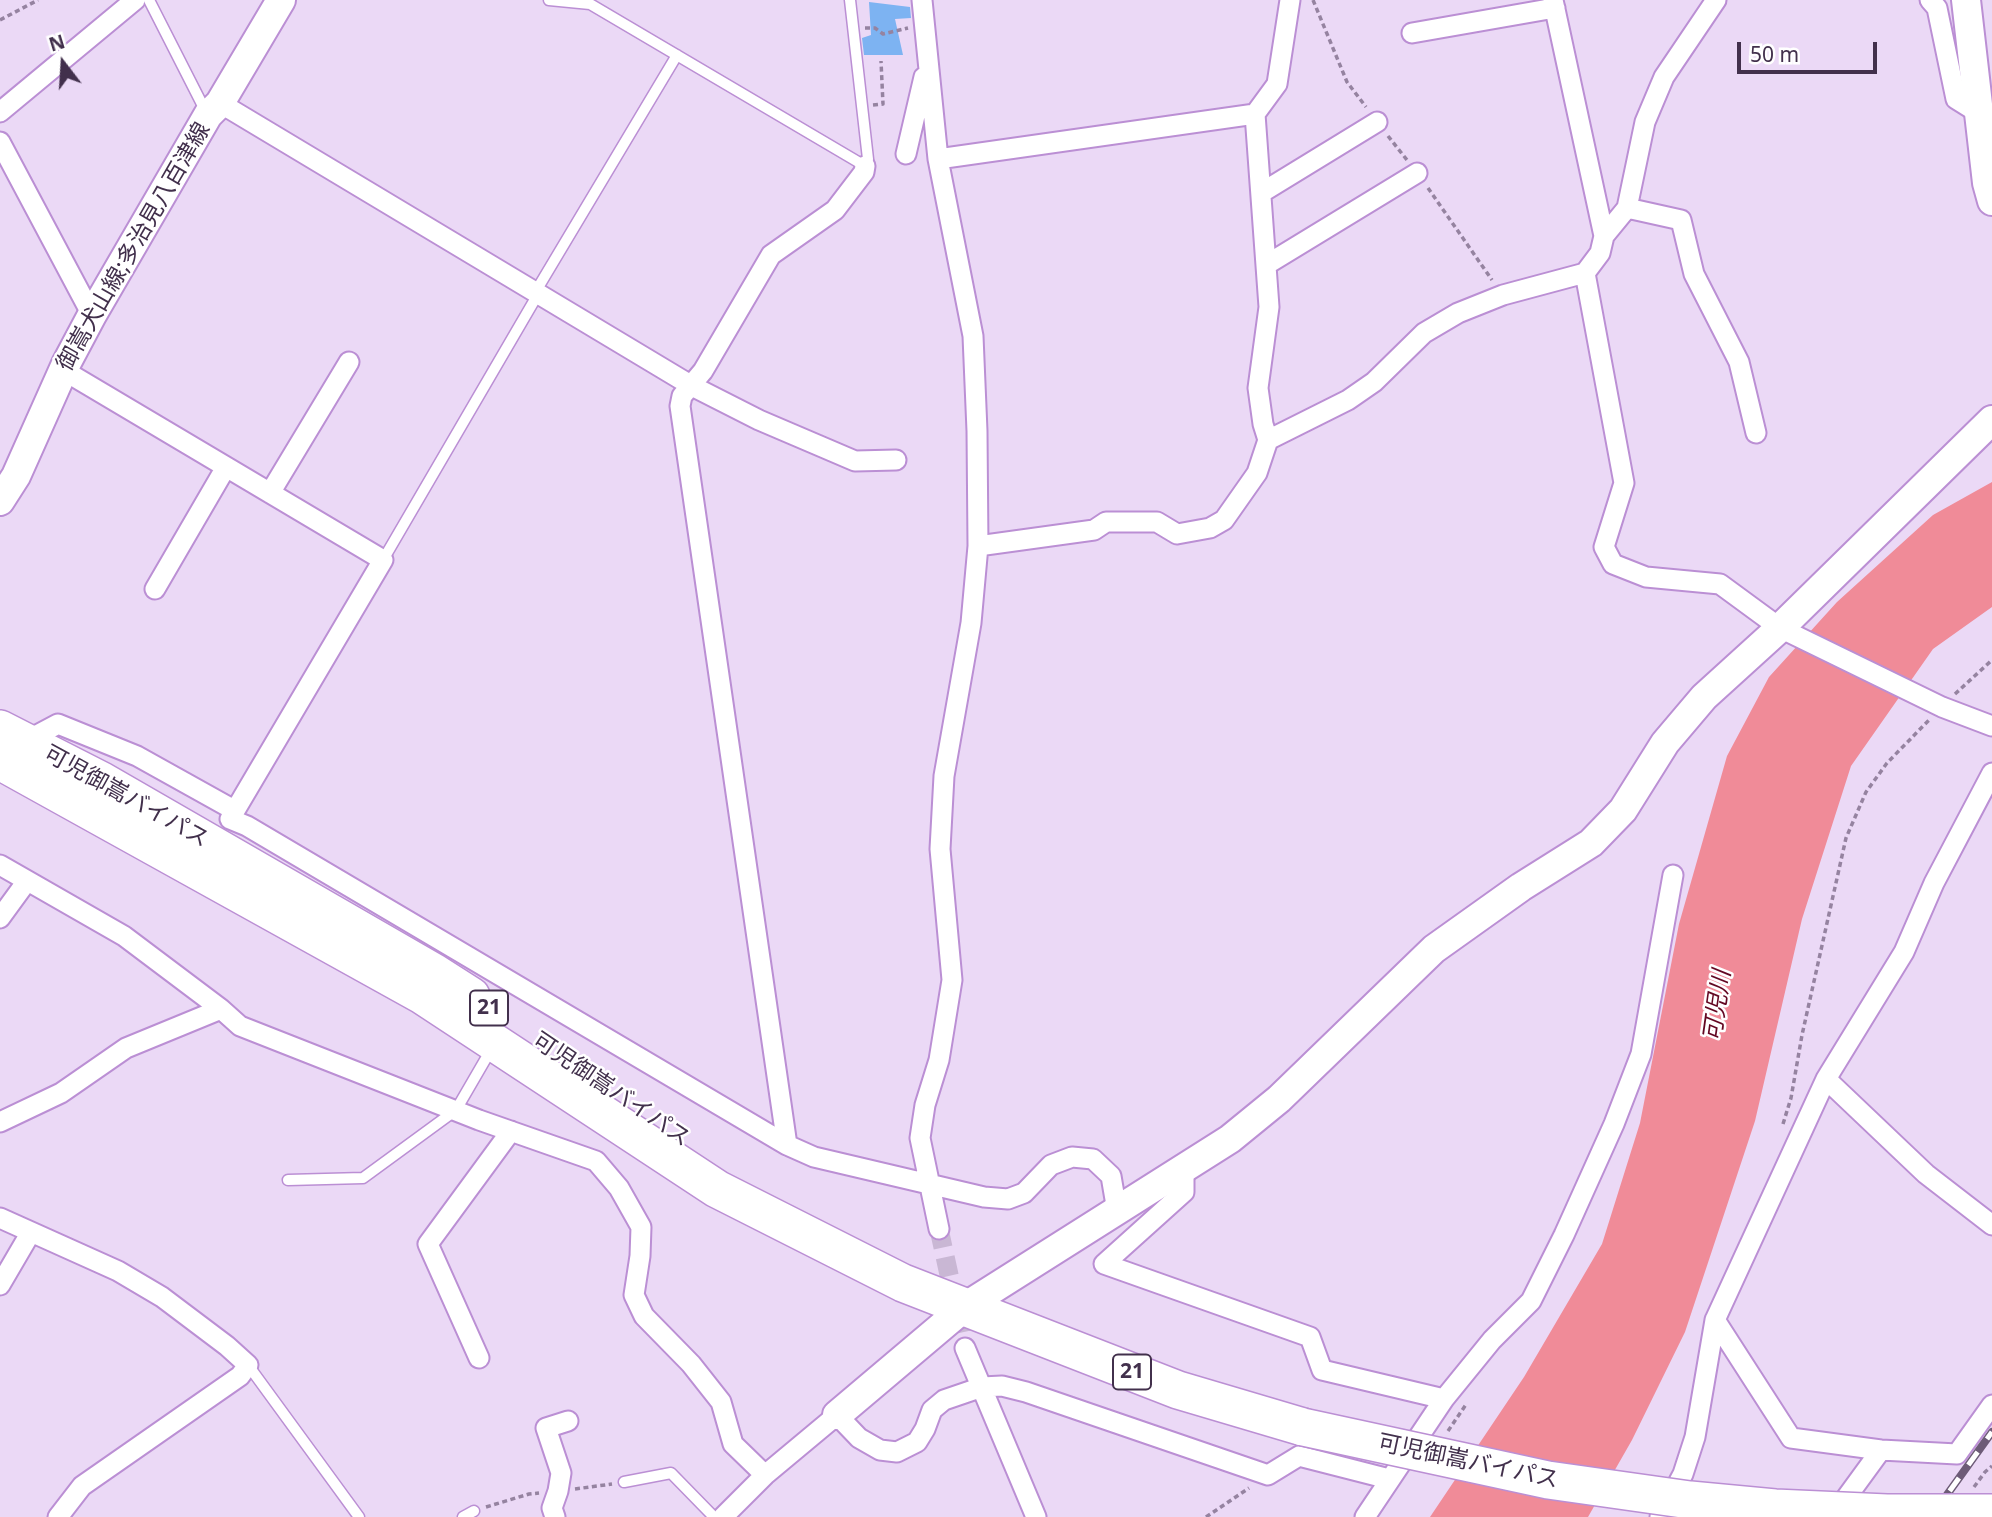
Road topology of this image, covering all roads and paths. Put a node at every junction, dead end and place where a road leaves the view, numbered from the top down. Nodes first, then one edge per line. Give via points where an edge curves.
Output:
1 (38, 0) edge
2 (135, 0) edge
3 (149, 0) edge
4 (281, 0) edge
5 (549, 0) edge
6 (850, 0) edge
7 (922, 0) edge
8 (1290, 0) edge
9 (1313, 0) edge
10 (1717, 0) edge
11 (1930, 0) edge
12 (1966, 0) edge
13 (1554, 4) edge
14 (0, 20) edge
15 (923, 24) junction
16 (853, 32) junction
17 (1412, 33) dead end
18 (677, 55) junction
19 (881, 61) dead end
20 (927, 63) junction
21 (861, 107) junction
22 (214, 109) junction
23 (0, 112) edge
24 (1255, 114) junction
25 (1980, 114) junction
26 (1377, 122) junction
27 (0, 142) edge
28 (1988, 146) edge
29 (906, 154) dead end
30 (937, 159) junction
31 (865, 166) junction
32 (1417, 173) junction
33 (1261, 193) junction
34 (1992, 201) edge
35 (1627, 208) junction
36 (1604, 236) junction
37 (1266, 265) junction
38 (1586, 273) junction
39 (536, 291) junction
40 (1503, 295) junction
41 (92, 315) junction
42 (349, 362) dead end
43 (63, 370) junction
44 (692, 386) junction
45 (1992, 422) edge
46 (1756, 433) dead end
47 (1268, 440) junction
48 (896, 460) dead end
49 (226, 467) junction
50 (270, 493) junction
51 (0, 501) edge
52 (978, 546) junction
53 (383, 560) junction
54 (155, 589) dead end
55 (1780, 628) junction
56 (1992, 660) edge
57 (1942, 707) junction
58 (1992, 726) edge
59 (9, 744) edge
60 (1992, 773) edge
61 (234, 810) junction
62 (0, 865) edge
63 (1673, 875) dead end
64 (27, 881) junction
65 (0, 918) edge
66 (220, 1009) junction
67 (495, 1043) junction
68 (1826, 1079) junction
69 (456, 1110) junction
70 (0, 1122) edge
71 (511, 1130) junction
72 (1779, 1135) dead end
73 (787, 1145) junction
74 (1180, 1172) junction
75 (288, 1180) dead end
76 (929, 1185) junction
77 (1117, 1211) junction
78 (0, 1218) edge
79 (1992, 1224) edge
80 (939, 1229) tunnel mouth
81 (31, 1232) junction
82 (0, 1285) edge
83 (966, 1306) junction
84 (1715, 1320) junction
85 (965, 1348) tunnel mouth
86 (480, 1358) dead end
87 (248, 1365) junction
88 (982, 1387) junction
89 (1444, 1399) junction
90 (1992, 1405) edge
91 (837, 1415) junction
92 (568, 1421) dead end
93 (1881, 1450) junction
94 (765, 1475) junction
95 (1268, 1475) junction
96 (1389, 1479) junction
97 (624, 1482) dead end
98 (474, 1511) dead end
99 (1992, 1513) edge
100 (58, 1517) edge
101 (359, 1517) edge
102 (463, 1517) edge
103 (555, 1517) edge
104 (714, 1517) edge
105 (723, 1517) edge
106 (1036, 1517) edge
107 (1206, 1517) edge
108 (1365, 1517) edge
109 (1660, 1517) edge
110 (1833, 1517) edge

1 - 14 path
2 - 23 street
3 - 22 lane
4 - 22 street, 御嵩犬山線;多治見八百津線
5 - 18 lane via 590,4
6 - 16 lane
7 - 15 street
8 - 24 street via 1277,84
9 - 26 path via 1347,82
10 - 35 street via 1664,76 1645,122
11 - 25 street via 1937,8 1956,99
12 - 25 street
13 - 17 street
13 - 36 street
15 - 16 path via 883,34 875,28
15 - 20 street
16 - 21 lane
18 - 31 lane
18 - 39 lane
19 - 21 path via 883,104
20 - 29 street
20 - 30 street
21 - 31 lane
22 - 39 street
22 - 41 street, 御嵩犬山線;多治見八百津線
24 - 30 street
24 - 33 street
25 - 28 street
26 - 32 path
26 - 33 street
27 - 41 street
28 - 34 street via 1987,183
30 - 52 street via 972,337
31 - 44 street via 835,210 771,255
32 - 37 street
32 - 40 path
33 - 37 street
35 - 36 street
35 - 46 street via 1681,220 1694,274 1739,362
36 - 38 street via 1600,253
37 - 47 street via 1269,307 1258,388
38 - 40 street
38 - 55 street via 1624,483 1604,547 1613,564 1646,577 1720,584
39 - 44 street
39 - 53 lane
40 - 47 street via 1424,333 1374,382 1348,400
41 - 43 street, 御嵩犬山線;多治見八百津線
42 - 50 street
43 - 49 street
43 - 51 street, 御嵩犬山線;多治見八百津線 via 16,476
44 - 48 street via 855,461
44 - 73 street via 680,406
45 - 55 street
47 - 52 street via 1257,473 1224,520 1210,527 1177,534 1157,522 1106,522 1094,530
49 - 50 street
49 - 54 street
50 - 53 street
52 - 76 street via 971,623 944,776 940,849 952,980 920,1138
53 - 61 street
55 - 57 street
55 - 74 street via 1704,697 1665,743 1623,810 1591,843 1434,949 1279,1100
56 - 57 path
57 - 58 street
57 - 72 path via 1887,763 1866,792 1846,838 1791,1098
59 - 61 street via 58,724 137,756
59 - 67 highway, 可児御嵩バイパス / 21
59 - 83 highway, 可児御嵩バイパス / 21 via 102,781 435,973 758,1188 911,1268
60 - 68 street via 1904,951
61 - 73 street via 230,819
62 - 64 street
63 - 89 street via 1640,1054 1614,1124 1531,1301
64 - 65 street
64 - 66 street via 124,936
66 - 69 street via 240,1026
66 - 70 street via 126,1048 61,1093
67 - 69 lane
67 - 83 highway, 可児御嵩バイパス / 21 via 717,1189 904,1283
68 - 79 street via 1926,1174
68 - 84 street
69 - 71 street
69 - 75 lane via 363,1178
71 - 86 street via 428,1244
71 - 94 street via 596,1161 619,1188 640,1227 634,1296 644,1317 721,1402 733,1444
73 - 76 street via 814,1157
74 - 77 street
74 - 89 street via 1184,1192 1104,1264 1310,1336 1322,1370
76 - 77 street via 1008,1199 1024,1193 1051,1165 1072,1157 1093,1159 1111,1176
76 - 80 street
77 - 83 street
78 - 81 street
81 - 82 street
81 - 87 street via 118,1271 162,1297
83 - 91 street
83 - 99 highway, 可児御嵩バイパス / 21, bridge via 1178,1390 1303,1427 1548,1480 1775,1508
84 - 93 street via 1791,1438
84 - 109 street via 1695,1437 1683,1474
85 - 88 street
87 - 100 street via 240,1376 82,1486
87 - 101 lane
88 - 91 street via 944,1400 932,1410 916,1442 897,1452 880,1450 859,1438
88 - 95 street via 1026,1392
88 - 106 street
89 - 96 street
90 - 93 street via 1957,1454
91 - 94 street
92 - 103 street via 546,1428 561,1473 552,1508
93 - 110 street
94 - 105 street
95 - 96 street via 1299,1456
95 - 107 path
96 - 108 street
97 - 104 lane via 671,1472
98 - 102 lane

